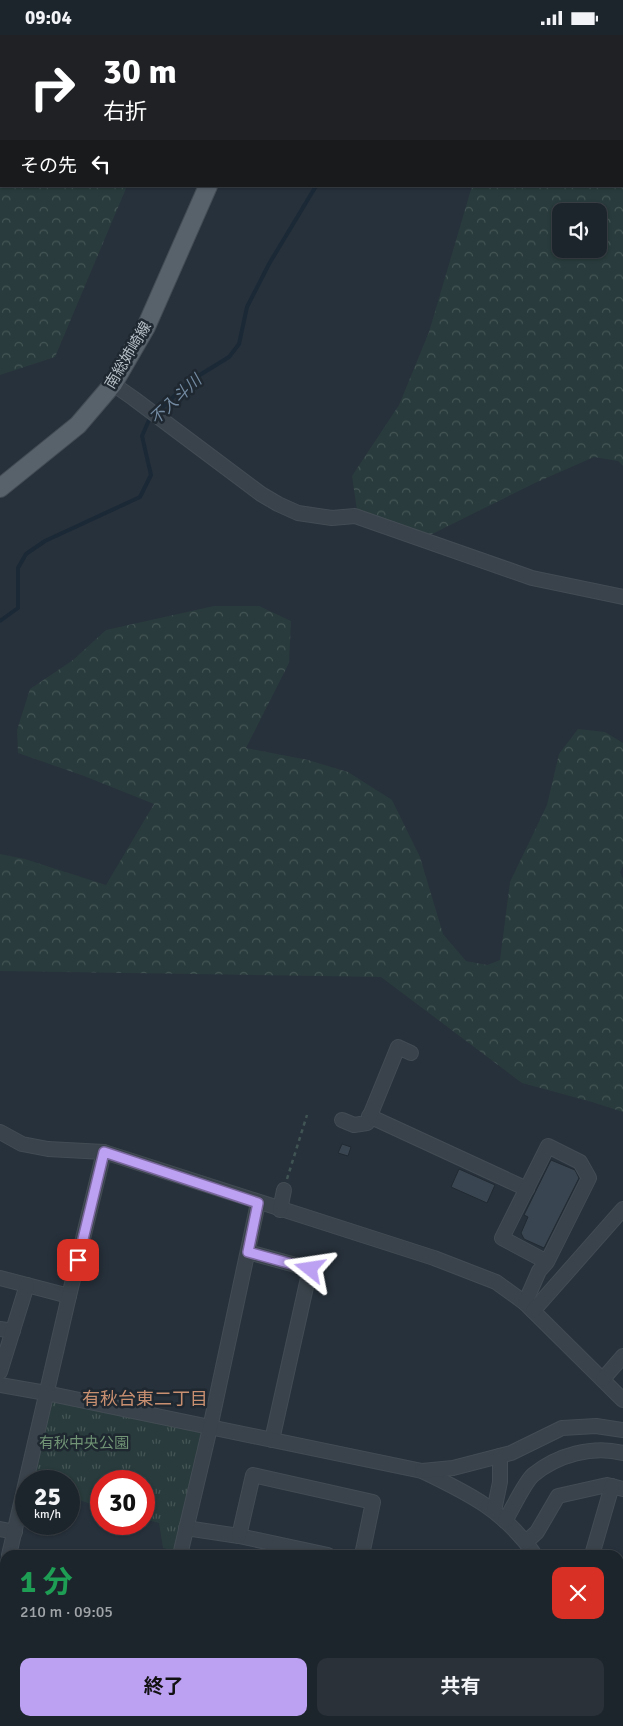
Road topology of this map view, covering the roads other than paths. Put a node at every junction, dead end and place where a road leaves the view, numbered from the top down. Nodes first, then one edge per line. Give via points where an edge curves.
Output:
1 (208, 187) edge
2 (113, 385) junction
3 (0, 488) edge
4 (623, 597) edge
5 (411, 1053) dead end
6 (369, 1116) junction
7 (348, 1127) dead end
8 (0, 1132) edge
9 (104, 1152) junction
10 (527, 1189) junction
11 (284, 1190) road end
12 (258, 1203) junction
13 (623, 1209) edge
14 (280, 1210) junction
15 (248, 1252) junction
16 (547, 1262) junction
17 (0, 1278) edge
18 (27, 1285) junction
19 (69, 1296) junction
20 (529, 1307) junction
21 (6, 1330) edge
22 (623, 1356) edge
23 (0, 1372) edge
24 (603, 1379) junction
25 (0, 1385) edge
26 (46, 1393) junction
27 (623, 1400) edge
28 (210, 1428) junction
29 (623, 1430) edge
30 (272, 1441) junction
31 (623, 1453) edge
32 (500, 1456) junction
33 (29, 1470) edge
34 (422, 1471) junction
35 (618, 1488) edge
36 (494, 1511) junction
37 (505, 1521) junction
38 (186, 1528) junction
39 (0, 1529) edge
40 (15, 1532) joint
41 (239, 1536) junction
42 (526, 1542) junction
43 (10, 1550) edge
44 (181, 1550) edge
45 (305, 1550) edge
46 (363, 1550) edge
47 (532, 1550) edge
48 (594, 1550) edge

1 - 2 main road, 南総姉崎線 via 146,327
2 - 3 main road, 南総姉崎線 via 78,425
2 - 4 street via 261,494 298,513 332,518 355,516 532,578
5 - 6 street via 398,1047
6 - 7 street via 367,1123
6 - 10 street
8 - 9 street via 22,1143 48,1149
9 - 12 street
9 - 19 street
10 - 16 street via 502,1238
10 - 16 street via 548,1146 580,1162 589,1178
11 - 14 street
12 - 14 street
12 - 15 street
13 - 20 street
14 - 20 street via 461,1268 496,1282
15 - 28 street
15 - 30 street via 310,1269
16 - 20 street via 540,1271
17 - 18 street
18 - 19 street
18 - 21 street
19 - 26 street
20 - 24 street
21 - 23 street
22 - 24 street
24 - 27 street
25 - 26 street
26 - 28 street
26 - 33 street
28 - 30 street
28 - 38 street
29 - 32 street via 596,1426 562,1428
30 - 34 street
31 - 37 street via 611,1450 581,1452 554,1461 532,1476
32 - 34 street via 453,1468
32 - 36 street via 500,1482
34 - 36 street via 465,1492
35 - 42 street via 607,1485 558,1496 537,1532
35 - 48 street
36 - 37 street
37 - 42 street
38 - 41 street
38 - 44 street
39 - 40 street
40 - 43 street
41 - 45 street
41 - 46 street via 253,1475 373,1502
42 - 47 street

